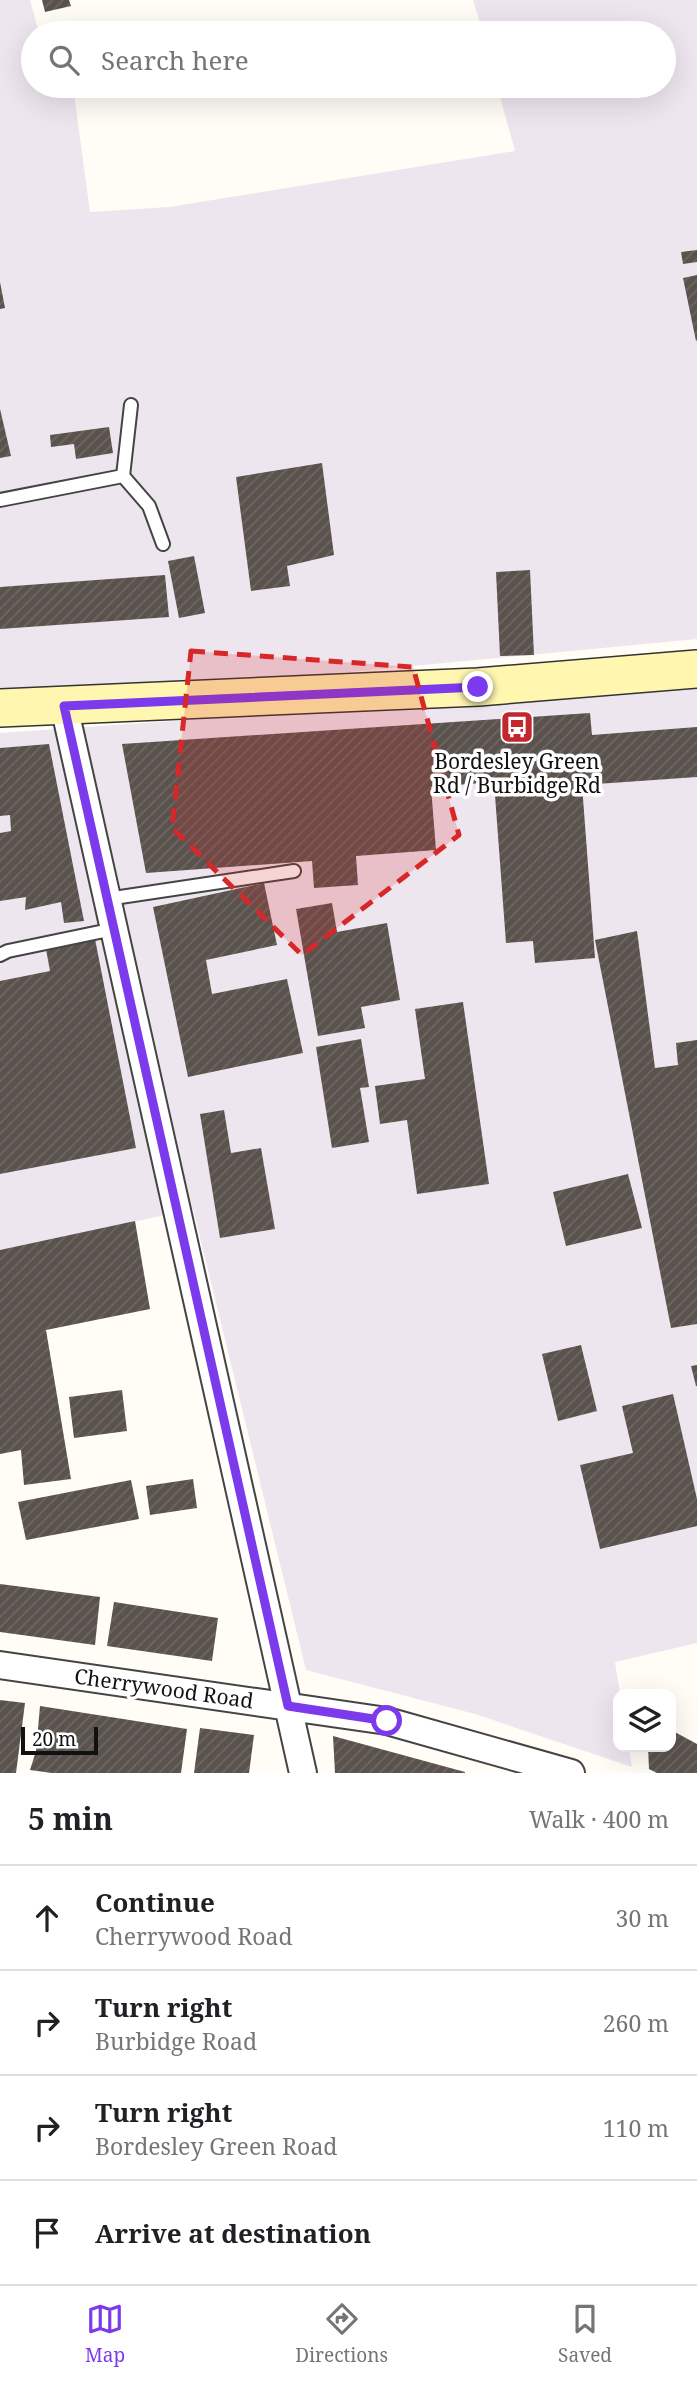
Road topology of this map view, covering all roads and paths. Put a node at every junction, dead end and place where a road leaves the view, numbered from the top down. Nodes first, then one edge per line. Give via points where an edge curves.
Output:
1 (131, 405) dead end
2 (122, 475) junction
3 (0, 500) edge
4 (163, 544) dead end
5 (697, 669) edge
6 (64, 706) junction
7 (0, 708) edge
8 (294, 871) dead end
9 (107, 899) junction
10 (114, 929) junction
11 (0, 955) edge
12 (0, 1665) edge
13 (288, 1706) junction
14 (303, 1773) edge
15 (571, 1773) edge

1 - 2 lane
2 - 3 lane
2 - 4 lane via 149,506
5 - 6 main road via 478,687
6 - 7 main road
6 - 9 street
8 - 9 lane
9 - 10 street
10 - 11 lane
10 - 13 street
12 - 13 street, Cherrywood Road
13 - 14 street
13 - 15 street, Cherrywood Road via 387,1721

